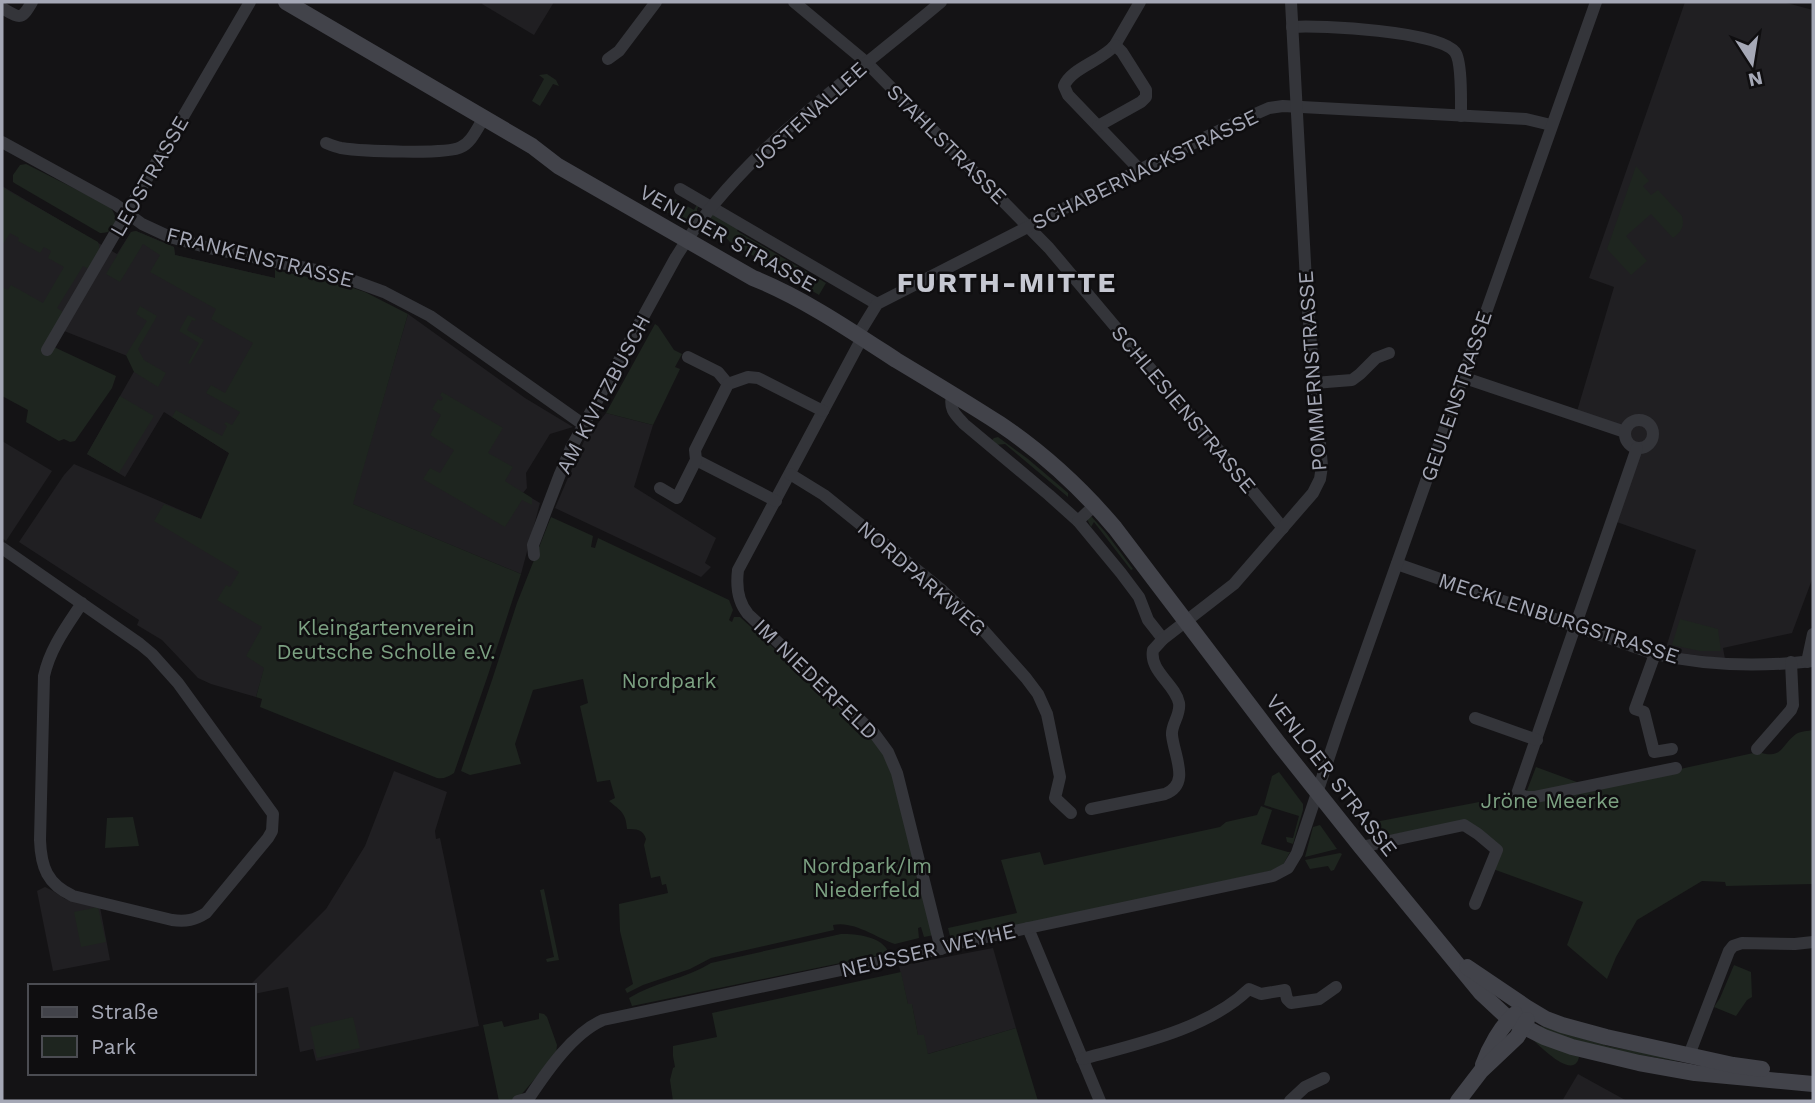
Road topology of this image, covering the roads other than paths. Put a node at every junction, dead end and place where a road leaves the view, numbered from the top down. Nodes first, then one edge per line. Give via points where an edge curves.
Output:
1 (32, 2) edge
2 (250, 2) edge
3 (286, 2) edge
4 (656, 2) edge
5 (794, 2) edge
6 (942, 2) edge
7 (1140, 2) edge
8 (1291, 2) edge
9 (1596, 2) edge
10 (2, 8) edge
11 (1292, 27) junction
12 (1115, 45) junction
13 (608, 59) dead end
14 (866, 62) junction
15 (1298, 107) junction
16 (1461, 116) junction
17 (484, 118) junction
18 (1551, 125) junction
19 (1098, 126) junction
20 (2, 142) edge
21 (326, 143) dead end
22 (1140, 170) junction
23 (680, 189) dead end
24 (712, 208) junction
25 (128, 214) junction
26 (1028, 227) junction
27 (687, 240) junction
28 (877, 304) junction
29 (860, 337) junction
30 (47, 350) dead end
31 (1389, 353) dead end
32 (688, 358) dead end
33 (1462, 377) junction
34 (1314, 383) junction
35 (728, 384) junction
36 (952, 395) junction
37 (823, 411) junction
38 (584, 425) junction
39 (1625, 432) junction
40 (1637, 448) junction
41 (696, 460) junction
42 (790, 474) junction
43 (660, 488) dead end
44 (776, 501) junction
45 (1095, 505) junction
46 (1078, 521) junction
47 (1283, 528) junction
48 (2, 548) edge
49 (534, 555) dead end
50 (1397, 564) junction
51 (82, 603) junction
52 (1186, 622) junction
53 (1577, 626) junction
54 (1813, 634) edge
55 (1163, 639) junction
56 (1655, 654) junction
57 (1810, 662) edge
58 (1791, 663) junction
59 (1475, 718) dead end
60 (1536, 740) junction
61 (1672, 748) dead end
62 (1757, 749) dead end
63 (1676, 768) dead end
64 (1317, 791) junction
65 (1091, 809) dead end
66 (1071, 813) dead end
67 (1361, 847) junction
68 (1475, 904) dead end
69 (1028, 928) junction
70 (1813, 942) edge
71 (941, 949) junction
72 (1448, 953) junction
73 (1336, 987) dead end
74 (1527, 1007) junction
75 (1517, 1023) junction
76 (1689, 1055) junction
77 (1082, 1059) junction
78 (1639, 1063) junction
79 (1813, 1074) edge
80 (1324, 1078) dead end
81 (1813, 1084) edge
82 (526, 1100) edge
83 (1100, 1101) edge
84 (1290, 1101) edge
85 (1458, 1101) edge

1 - 10 street via 21,17
2 - 25 street, LEOSTRASSE
3 - 17 main road, VENLOER STRASSE
4 - 13 street
5 - 14 street, STAHLSTRASSE
6 - 14 street, JOSTENALLEE
7 - 12 street
8 - 11 street, POMMERNSTRASSE
9 - 18 street, GEULENSTRASSE
11 - 15 street, POMMERNSTRASSE
11 - 16 street via 1374,30 1451,48 1459,63
12 - 19 street via 1146,90 1146,97
12 - 19 street via 1069,77 1064,86
14 - 24 street, JOSTENALLEE via 756,159
14 - 26 street, STAHLSTRASSE
15 - 16 street, SCHABERNACKSTRASSE
15 - 22 street, SCHABERNACKSTRASSE via 1269,108
15 - 34 street, POMMERNSTRASSE
16 - 18 street, SCHABERNACKSTRASSE
17 - 21 street via 470,141 450,151 340,148
17 - 27 main road, VENLOER STRASSE
18 - 33 street, GEULENSTRASSE
19 - 22 street
20 - 25 street, FRANKENSTRASSE
22 - 26 street, SCHABERNACKSTRASSE
23 - 24 street, VENLOER STRASSE
24 - 27 street, JOSTENALLEE
24 - 28 street, VENLOER STRASSE
25 - 30 street, LEOSTRASSE
25 - 38 street, FRANKENSTRASSE via 185,243 335,274 384,292 430,316
26 - 28 street, SCHABERNACKSTRASSE
26 - 47 street, SCHLESIENSTRASSE
27 - 29 main road, VENLOER STRASSE
27 - 38 street, AM KIVITZBUSCH
28 - 29 street
29 - 36 main road, VENLOER STRASSE
29 - 37 street
31 - 34 street via 1376,358 1352,380
32 - 35 street via 718,372
33 - 39 street
33 - 50 street, GEULENSTRASSE
34 - 47 street, POMMERNSTRASSE via 1322,472 1318,486
35 - 37 street via 758,378
35 - 41 street via 695,450
36 - 45 main road, VENLOER STRASSE via 1002,425
36 - 46 street via 954,413 964,424
37 - 42 street
38 - 49 street, AM KIVITZBUSCH via 546,509
39 - 40 street via 1628,443
39 - 40 street via 1636,420 1651,426 1652,440
40 - 53 street
41 - 43 street via 677,498
41 - 44 street
42 - 44 street
42 - 66 street, NORDPARKWEG via 824,495 943,591 1026,678 1047,714 1060,777 1055,798
44 - 71 street, IM NIEDERFELD via 738,570 742,604 888,752
45 - 46 street
45 - 52 main road, VENLOER STRASSE
46 - 55 street via 1139,597 1148,620
47 - 52 street, POMMERNSTRASSE via 1234,584
48 - 51 street
50 - 53 street, MECKLENBURGSTRASSE
50 - 64 street, GEULENSTRASSE
51 - 51 street via 53,648 44,676 42,863 52,882 74,896 181,922 198,918 268,838 273,814 165,668
52 - 55 street
52 - 64 main road, VENLOER STRASSE
53 - 56 street, MECKLENBURGSTRASSE
53 - 60 street
54 - 57 street
55 - 65 street via 1152,657 1179,705 1172,736 1179,782 1165,794
56 - 58 street, MECKLENBURGSTRASSE via 1711,664
56 - 61 street via 1635,709 1644,712 1654,752
57 - 58 street, MECKLENBURGSTRASSE
58 - 62 street via 1791,710
59 - 60 street
60 - 63 street via 1517,794 1527,797
64 - 67 main road, VENLOER STRASSE
64 - 69 street, NEUSSER WEYHE via 1294,861 1281,873
67 - 68 street via 1464,825 1497,850
67 - 72 main road, VENLOER STRASSE
69 - 71 street, NEUSSER WEYHE
69 - 77 street
70 - 76 street via 1733,946
71 - 82 street, NEUSSER WEYHE via 603,1020 579,1035
72 - 74 main road, VENLOER STRASSE
72 - 75 main road, VENLOER STRASSE via 1481,993
73 - 77 street via 1320,999 1291,1003 1285,990 1261,995 1249,989 1238,1000 1184,1027
74 - 75 main road via 1518,1011
74 - 76 main road, VENLOER STRASSE via 1562,1025
75 - 78 main road via 1572,1047
75 - 85 main road via 1487,1054 1481,1071
76 - 78 main road via 1681,1064
76 - 79 main road, VENLOER STRASSE via 1744,1067
77 - 83 street
78 - 81 main road
80 - 84 street

